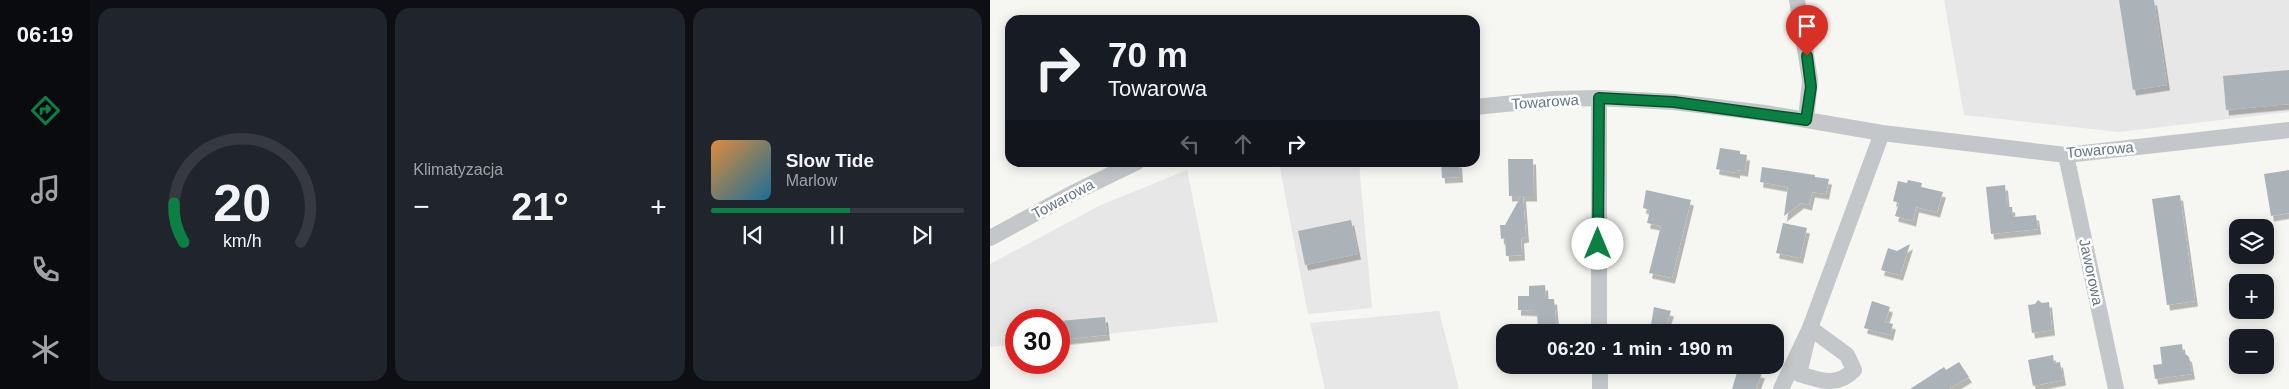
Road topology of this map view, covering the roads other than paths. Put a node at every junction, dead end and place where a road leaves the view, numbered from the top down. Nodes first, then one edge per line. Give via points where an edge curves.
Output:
1 (1797, 0) edge
2 (1599, 98) junction
3 (1480, 107) edge
4 (1806, 120) junction
5 (2289, 130) edge
6 (1882, 133) junction
7 (2066, 155) junction
8 (1127, 167) edge
9 (990, 238) edge
10 (1599, 324) edge
11 (1600, 374) edge
12 (1600, 389) edge
13 (1782, 389) edge
14 (2116, 389) edge

1 - 4 street via 1811,87
2 - 3 street, Towarowa
2 - 4 street, Towarowa via 1674,102
2 - 10 street
4 - 6 street, Towarowa
5 - 7 street, Towarowa
6 - 7 street, Towarowa
6 - 13 street via 1810,328
7 - 14 street, Jaworowa
8 - 9 street, Towarowa
11 - 12 street

